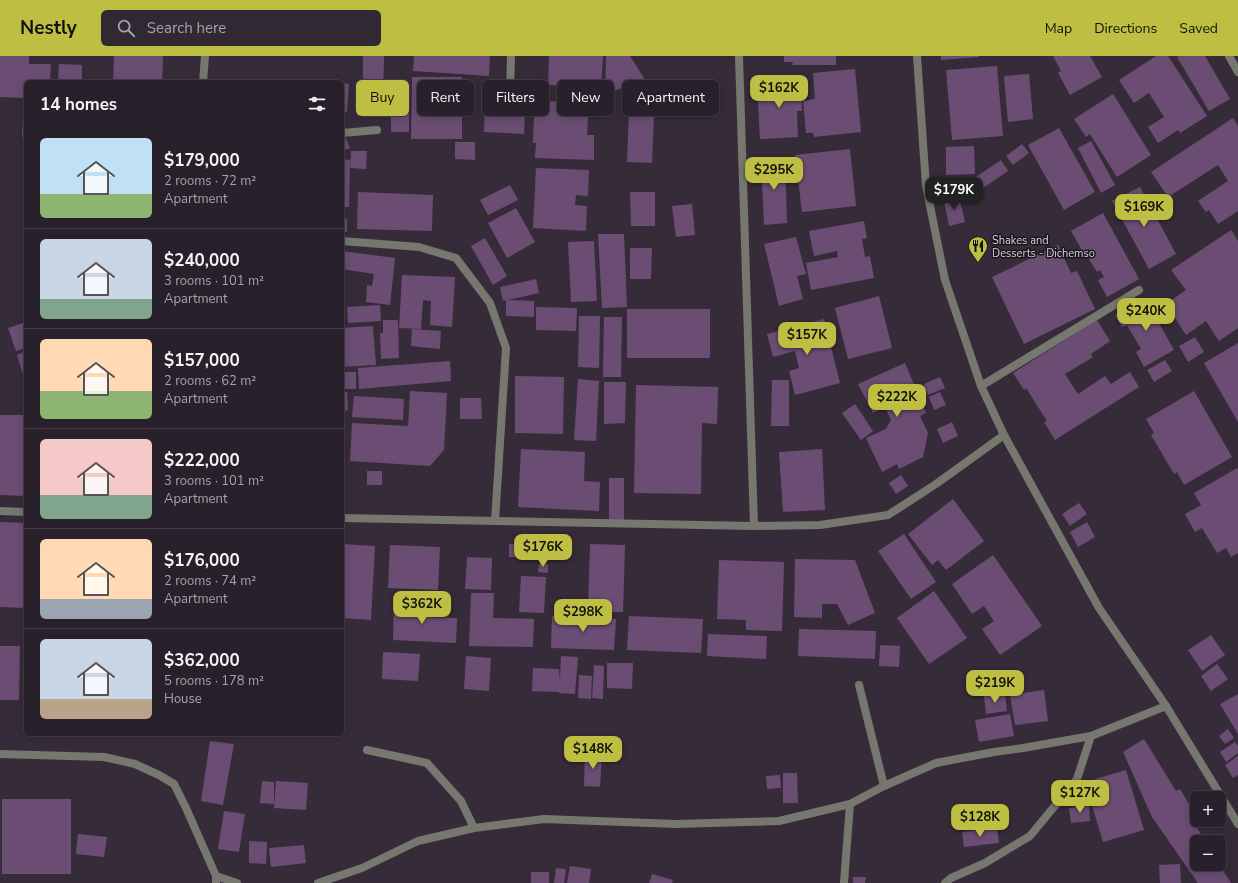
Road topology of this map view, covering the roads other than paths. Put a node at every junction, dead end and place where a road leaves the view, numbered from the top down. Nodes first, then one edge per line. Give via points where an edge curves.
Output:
1 (205, 56) edge
2 (511, 56) edge
3 (739, 56) edge
4 (917, 56) edge
5 (1229, 56) edge
6 (1238, 72) edge
7 (203, 80) edge
8 (510, 80) edge
9 (377, 130) dead end
10 (344, 133) edge
11 (344, 241) edge
12 (1139, 290) dead end
13 (981, 386) junction
14 (1004, 435) junction
15 (0, 511) edge
16 (24, 512) edge
17 (344, 518) edge
18 (495, 521) junction
19 (754, 526) junction
20 (859, 685) dead end
21 (1166, 706) junction
22 (1091, 736) junction
23 (367, 750) dead end
24 (0, 754) edge
25 (884, 786) junction
26 (850, 804) junction
27 (1238, 824) edge
28 (474, 828) junction
29 (216, 880) edge
30 (237, 883) edge
31 (318, 883) edge
32 (844, 883) edge
33 (945, 883) edge

1 - 7 street
2 - 8 street
3 - 19 street
4 - 13 street via 926,186 945,280
5 - 6 street
9 - 10 street
11 - 18 street via 419,247 456,258 490,303 506,348
12 - 13 street
13 - 14 street
14 - 19 street via 888,516 820,525
14 - 21 street via 1099,608
15 - 16 street
17 - 18 street
18 - 19 street
20 - 25 street
21 - 22 street
21 - 27 street
22 - 25 street via 936,763
22 - 33 street via 1077,779 1030,836
23 - 28 street via 427,763 461,801
24 - 29 street via 104,757 135,764 159,775 174,784
25 - 26 street
26 - 28 street via 779,821 676,824 544,819
26 - 32 street
28 - 31 street via 418,841 362,868
29 - 30 street

